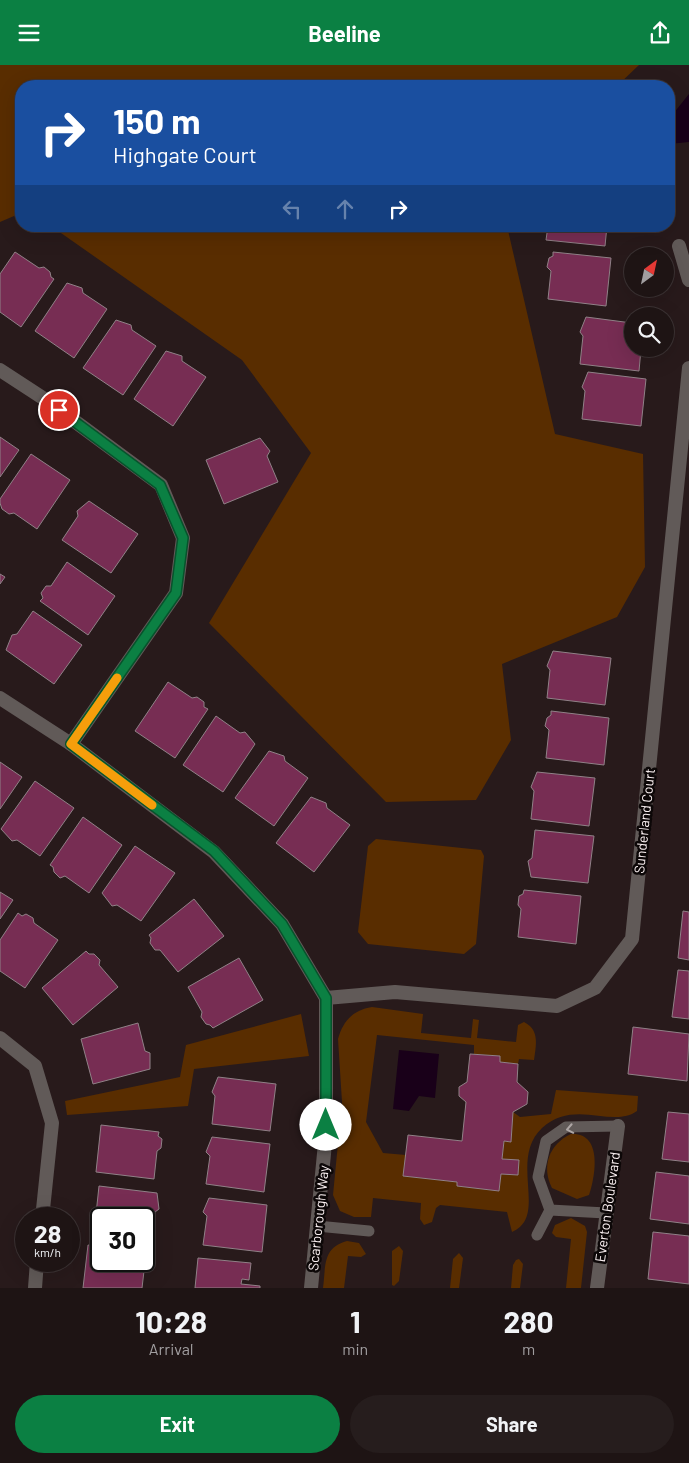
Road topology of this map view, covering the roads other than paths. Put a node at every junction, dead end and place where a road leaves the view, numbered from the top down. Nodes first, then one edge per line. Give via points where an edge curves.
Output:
1 (679, 246) dead end
2 (689, 280) edge
3 (689, 369) edge
4 (0, 370) edge
5 (0, 697) edge
6 (71, 744) junction
7 (326, 998) junction
8 (0, 1037) edge
9 (618, 1126) joint
10 (43, 1207) edge
11 (550, 1210) junction
12 (606, 1213) junction
13 (317, 1226) junction
14 (369, 1231) dead end
15 (537, 1235) dead end
16 (36, 1272) edge
17 (34, 1288) edge
18 (311, 1288) edge
19 (596, 1288) edge

1 - 2 street
3 - 7 street, Sunderland Court via 632,939 595,988 557,1006 395,992
4 - 6 street via 160,485 183,538 176,593
5 - 6 street
6 - 7 street via 214,851 282,924
7 - 13 street, Scarborough Way via 326,1133
8 - 10 street via 35,1066 52,1123
9 -> 11 lane via 566,1127 546,1141 538,1177
9 - 12 street, Everton Boulevard
11 - 12 lane
11 - 15 lane
12 - 19 street, Everton Boulevard
13 - 14 lane
13 - 18 street, Scarborough Way
16 - 17 street

